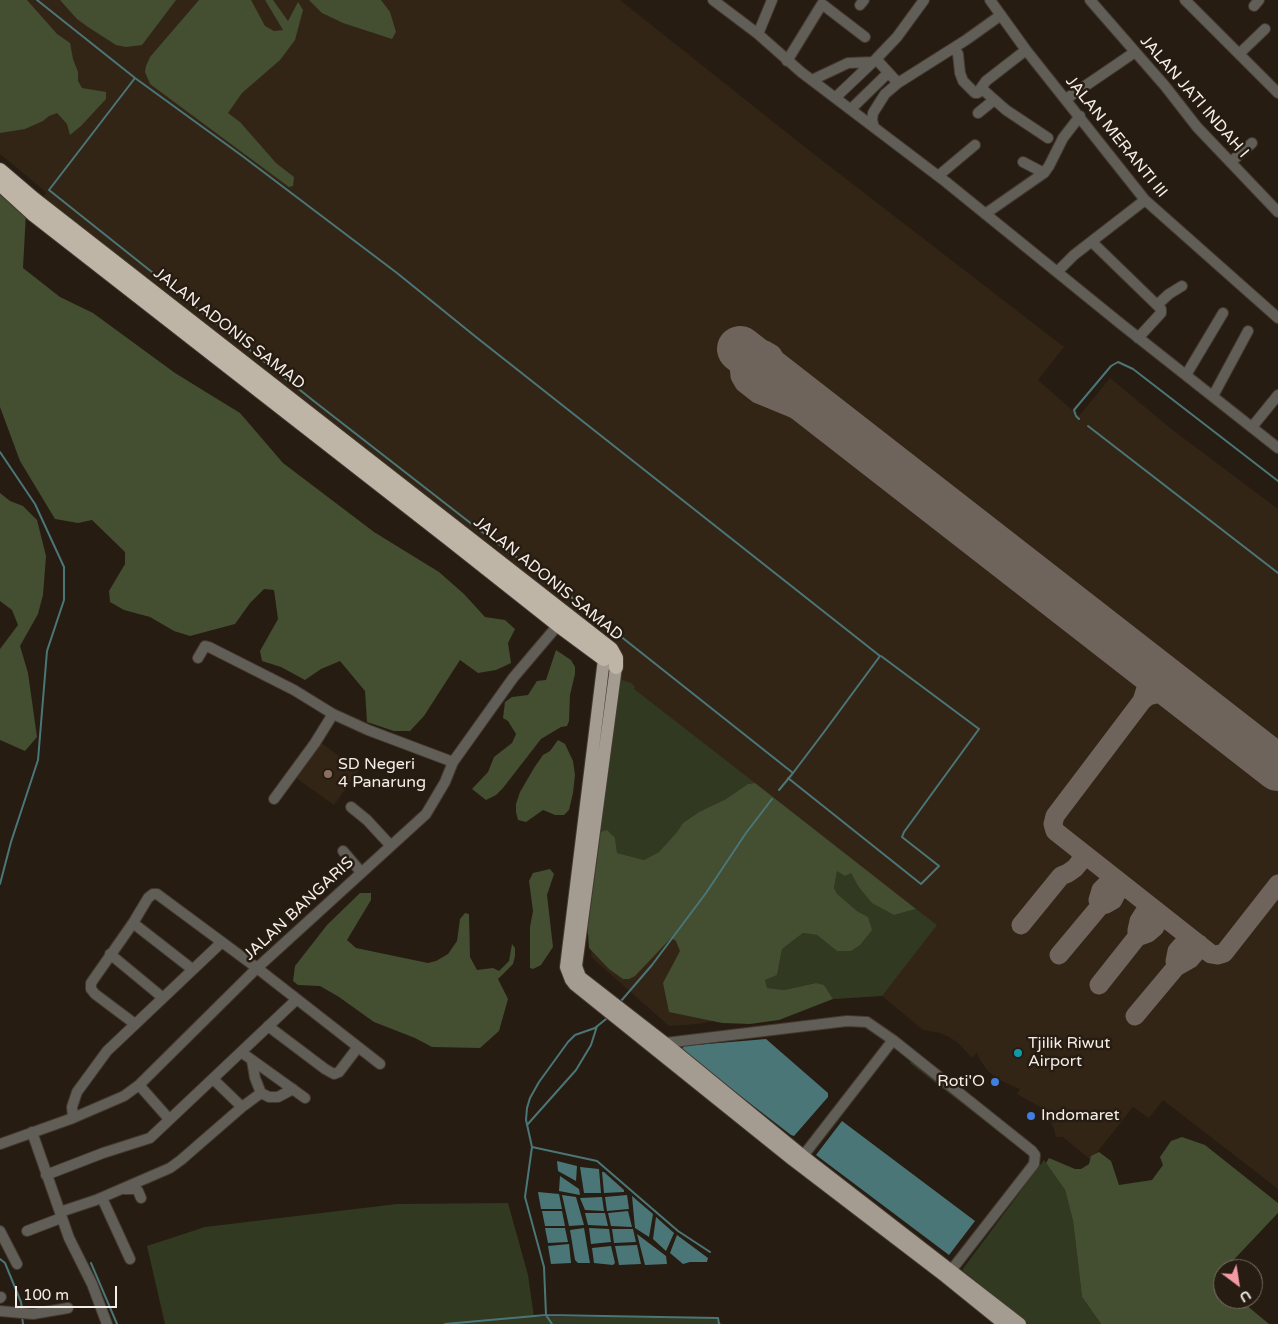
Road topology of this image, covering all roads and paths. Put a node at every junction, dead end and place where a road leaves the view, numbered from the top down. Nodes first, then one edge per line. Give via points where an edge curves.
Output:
1 (713, 0) edge
2 (772, 0) edge
3 (924, 0) edge
4 (990, 0) edge
5 (1090, 0) edge
6 (1185, 0) edge
7 (823, 2) edge
8 (1001, 15) junction
9 (1266, 29) dead end
10 (758, 34) junction
11 (865, 37) dead end
12 (954, 48) junction
13 (1026, 50) junction
14 (1135, 52) junction
15 (1239, 54) junction
16 (787, 61) junction
17 (874, 61) junction
18 (888, 73) junction
19 (812, 80) junction
20 (898, 83) junction
21 (981, 88) junction
22 (1278, 93) edge
23 (836, 97) junction
24 (1066, 99) junction
25 (994, 100) junction
26 (851, 109) junction
27 (978, 114) dead end
28 (1080, 116) junction
29 (874, 127) junction
30 (1048, 138) dead end
31 (1252, 144) dead end
32 (975, 145) dead end
33 (1023, 162) dead end
34 (1231, 162) junction
35 (0, 170) edge
36 (1044, 173) junction
37 (938, 176) junction
38 (0, 184) edge
39 (1145, 200) junction
40 (1278, 212) edge
41 (985, 214) junction
42 (1092, 242) junction
43 (1058, 272) junction
44 (1182, 286) dead end
45 (1157, 305) junction
46 (1223, 313) dead end
47 (1278, 318) edge
48 (1248, 331) dead end
49 (1138, 338) junction
50 (1186, 376) junction
51 (1278, 395) edge
52 (1213, 396) junction
53 (1252, 427) junction
54 (1278, 448) edge
55 (452, 533) junction
56 (558, 625) junction
57 (198, 658) dead end
58 (604, 659) junction
59 (616, 666) junction
60 (333, 714) junction
61 (453, 762) junction
62 (274, 799) dead end
63 (351, 807) dead end
64 (391, 846) junction
65 (343, 851) dead end
66 (361, 872) junction
67 (133, 923) junction
68 (222, 942) junction
69 (110, 954) junction
70 (257, 968) junction
71 (192, 969) junction
72 (162, 997) junction
73 (296, 1000) junction
74 (612, 1008) junction
75 (135, 1024) junction
76 (268, 1026) junction
77 (893, 1040) junction
78 (358, 1047) junction
79 (661, 1047) junction
80 (241, 1052) junction
81 (252, 1061) junction
82 (380, 1064) dead end
83 (213, 1079) junction
84 (139, 1085) junction
85 (293, 1089) junction
86 (261, 1093) junction
87 (305, 1098) dead end
88 (242, 1108) junction
89 (73, 1118) junction
90 (169, 1120) junction
91 (32, 1132) junction
92 (0, 1144) edge
93 (803, 1156) junction
94 (46, 1175) junction
95 (122, 1189) junction
96 (102, 1198) junction
97 (140, 1198) dead end
98 (60, 1215) junction
99 (0, 1231) edge
100 (27, 1231) dead end
101 (130, 1259) dead end
102 (17, 1264) dead end
103 (949, 1274) junction
104 (68, 1308) dead end
105 (0, 1311) edge
106 (107, 1324) edge
107 (1004, 1324) edge
108 (1020, 1324) edge

1 - 10 street
2 - 10 street
3 - 17 street via 897,37
4 - 8 street, JALAN MERANTI III
5 - 14 street, JALAN JATI INDAH I
6 - 15 street
7 - 11 street
7 - 16 street
8 - 12 street
8 - 13 street, JALAN MERANTI III
9 - 15 street
10 - 16 street
12 - 20 street
12 - 21 street via 963,81 974,93
13 - 21 street
13 - 24 street, JALAN MERANTI III
14 - 24 street
14 - 34 street, JALAN JATI INDAH I via 1197,127
15 - 22 street
16 - 19 street
17 - 18 street
17 - 19 street via 848,63
17 - 23 street
18 - 20 street
18 - 26 street
19 - 23 street
20 - 29 street via 885,94 873,113
21 - 25 street
23 - 26 street
24 - 28 street, JALAN MERANTI III
25 - 27 street
25 - 30 street
26 - 29 street
28 - 36 street via 1063,138
28 - 39 street, JALAN MERANTI III
29 - 37 street
31 - 34 street
32 - 37 street
33 - 36 street
34 - 40 street, JALAN JATI INDAH I
35 - 55 highway, JALAN ADONIS SAMAD
36 - 41 street
37 - 41 street
38 - 55 highway, JALAN ADONIS SAMAD via 34,215
39 - 42 street
39 - 47 street, JALAN MERANTI III
41 - 43 street
42 - 43 street
42 - 45 street
43 - 49 street
44 - 45 street
45 - 49 street via 1161,313
46 - 50 street
48 - 52 street
49 - 50 street
50 - 52 street
51 - 53 street
52 - 53 street
53 - 54 street
55 - 56 highway, JALAN ADONIS SAMAD
55 - 59 highway, JALAN ADONIS SAMAD via 611,649
56 - 58 highway, JALAN ADONIS SAMAD
56 - 61 street, JALAN BANGARIS via 513,678
57 - 60 street via 204,646 209,647 294,690
58 - 59 main road, JALAN ADONIS SAMAD
58 - 74 main road via 566,967 574,984
59 - 74 main road via 576,966 580,977
60 - 61 street
60 - 62 street
61 - 64 street, JALAN BANGARIS via 429,810
63 - 64 street
64 - 66 street, JALAN BANGARIS
65 - 66 street
66 - 70 street, JALAN BANGARIS
67 - 68 street via 148,898 157,894
67 - 69 street
67 - 71 street
68 - 70 street
68 - 71 street
69 - 72 street
69 - 75 street via 91,982 91,989
70 - 73 street
70 - 84 street, JALAN BANGARIS
71 - 72 street
72 - 75 street
73 - 76 street
73 - 78 street
74 - 79 main road
75 - 89 street via 107,1051 85,1079 74,1098
76 - 78 street via 334,1074
76 - 80 street
77 - 79 street via 873,1025 861,1021
77 - 93 street
77 - 103 street via 1035,1155 1034,1164
78 - 82 street
79 - 93 main road
79 - 103 main road via 797,1163
80 - 81 street
80 - 83 street
81 - 85 street
81 - 86 street
83 - 88 street
83 - 90 street
84 - 89 street, JALAN BANGARIS via 124,1096
84 - 90 street
85 - 86 street via 274,1098
85 - 87 street
86 - 88 street
88 - 95 street via 176,1165
89 - 91 street, JALAN BANGARIS
90 - 94 street via 143,1141
91 - 92 street, JALAN BANGARIS
91 - 94 street
93 - 103 main road
94 - 98 street
95 - 96 street
95 - 97 street via 138,1191
96 - 98 street
96 - 101 street
98 - 100 street
98 - 106 street
99 - 102 street
103 - 107 main road
103 - 108 main road
104 - 105 street via 48,1312

